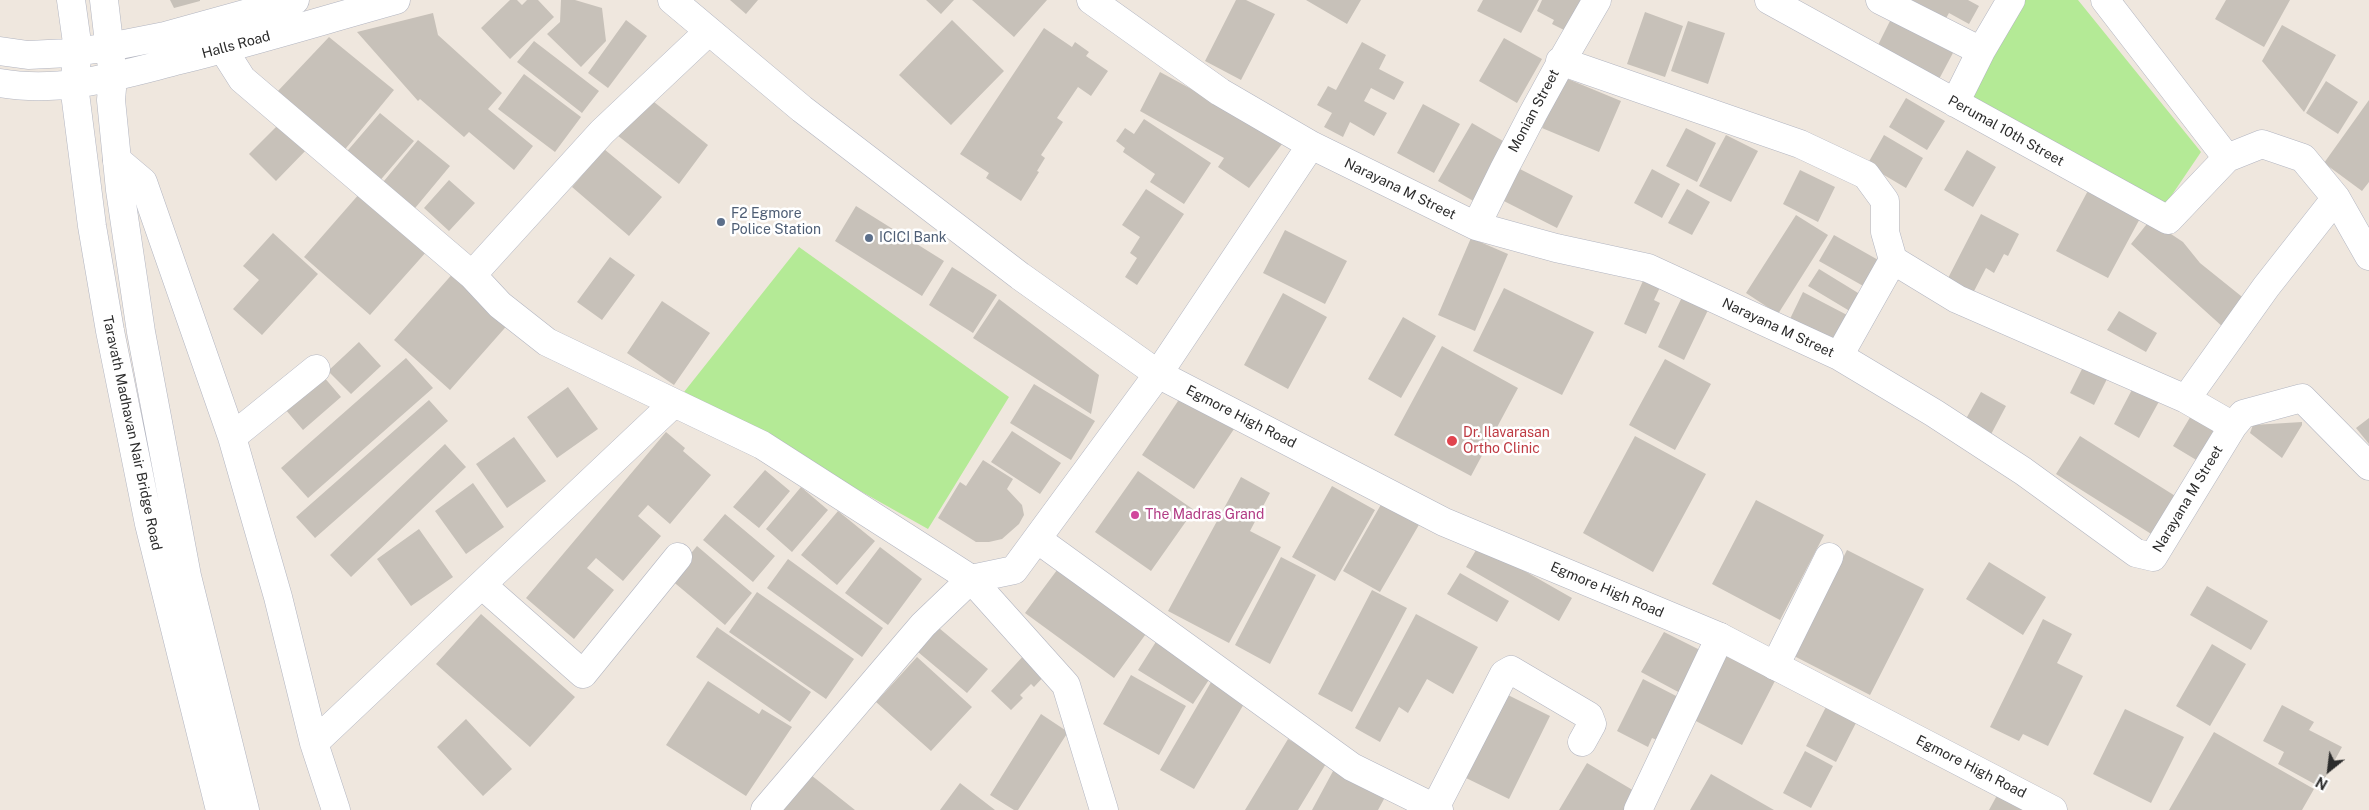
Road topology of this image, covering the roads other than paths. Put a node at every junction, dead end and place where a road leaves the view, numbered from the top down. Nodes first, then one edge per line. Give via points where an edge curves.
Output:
1 (70, 0) edge
2 (104, 0) edge
3 (296, 0) edge
4 (396, 0) edge
5 (1091, 0) edge
6 (1597, 0) edge
7 (1769, 0) edge
8 (1880, 0) edge
9 (2011, 0) edge
10 (2105, 0) edge
11 (668, 1) edge
12 (708, 32) junction
13 (109, 47) junction
14 (223, 49) junction
15 (78, 50) junction
16 (0, 51) edge
17 (1981, 51) junction
18 (1560, 61) junction
19 (143, 69) junction
20 (113, 77) junction
21 (0, 83) edge
22 (74, 85) junction
23 (1956, 103) junction
24 (114, 127) junction
25 (1311, 145) junction
26 (2227, 158) junction
27 (117, 160) junction
28 (2336, 198) junction
29 (1476, 226) junction
30 (2369, 256) edge
31 (1893, 260) junction
32 (472, 275) junction
33 (1839, 356) junction
34 (316, 369) dead end
35 (1158, 374) junction
36 (2186, 398) junction
37 (674, 403) junction
38 (2233, 426) junction
39 (232, 437) junction
40 (2369, 466) edge
41 (1037, 539) junction
42 (678, 557) dead end
43 (1829, 557) dead end
44 (971, 579) junction
45 (482, 585) junction
46 (1720, 637) junction
47 (1775, 666) junction
48 (314, 742) junction
49 (1582, 742) dead end
50 (1437, 809) edge
51 (220, 810) edge
52 (245, 810) edge
53 (336, 810) edge
54 (765, 810) edge
55 (1104, 810) edge
56 (1638, 810) edge
57 (2053, 810) edge

1 - 15 street, Taravath Madhavan Nair Bridge Road
2 - 13 street, Taravath Madhavan Nair Bridge Road
3 - 13 street, Halls Road via 200,27
4 - 14 street, Halls Road
5 - 25 street, Narayana M Street via 1220,92
6 - 18 street, Monian Street
7 - 23 street, Perumal 10th Street
8 - 17 street
9 - 17 street
10 - 26 street
11 - 12 street, Egmore High Road
12 - 32 street via 602,132
12 - 35 street, Egmore High Road via 802,109 1020,276
13 - 15 street, Halls Road
13 - 20 street, Taravath Madhavan Nair Bridge Road
14 - 19 street, Halls Road
14 - 32 street via 242,79
15 - 16 street, Halls Road via 28,55
15 - 22 street, Taravath Madhavan Nair Bridge Road
17 - 23 street
18 - 29 street, Monian Street
18 - 31 street via 1800,144 1866,175 1885,201 1885,232
19 - 20 street, Halls Road
19 - 24 street via 132,83
20 - 22 street, Halls Road
20 - 24 street, Taravath Madhavan Nair Bridge Road
21 - 22 street, Halls Road via 40,88
22 - 51 street, Taravath Madhavan Nair Bridge Road via 99,264 149,524
23 - 26 street, Perumal 10th Street via 2168,220
24 - 27 street, Taravath Madhavan Nair Bridge Road
25 - 29 street, Narayana M Street
25 - 35 street
26 - 28 street via 2262,144 2303,158
27 - 39 street via 143,182
27 - 52 street, Taravath Madhavan Nair Bridge Road via 141,332 187,576
28 - 30 street
28 - 36 street via 2266,287
29 - 33 street, Narayana M Street via 1648,268
31 - 33 street
31 - 36 street via 1957,299
32 - 37 street via 500,305 547,342
33 - 38 street, Narayana M Street via 2023,471 2136,553 2153,557
34 - 39 street
35 - 41 street
35 - 46 street, Egmore High Road via 1444,522
36 - 38 street
37 - 44 street via 762,445
37 - 45 street
38 - 40 street, Narayana M Street via 2243,414 2302,398
39 - 48 street via 278,598
41 - 44 street via 1014,570
41 - 50 street via 1352,767
42 - 45 street via 583,674
43 - 47 street
44 - 54 street via 923,625
44 - 55 street via 1066,685
45 - 48 street
46 - 47 street, Egmore High Road
46 - 56 street
47 - 57 street, Egmore High Road
48 - 53 street
49 - 50 street via 1592,724 1589,716 1511,670 1504,674

